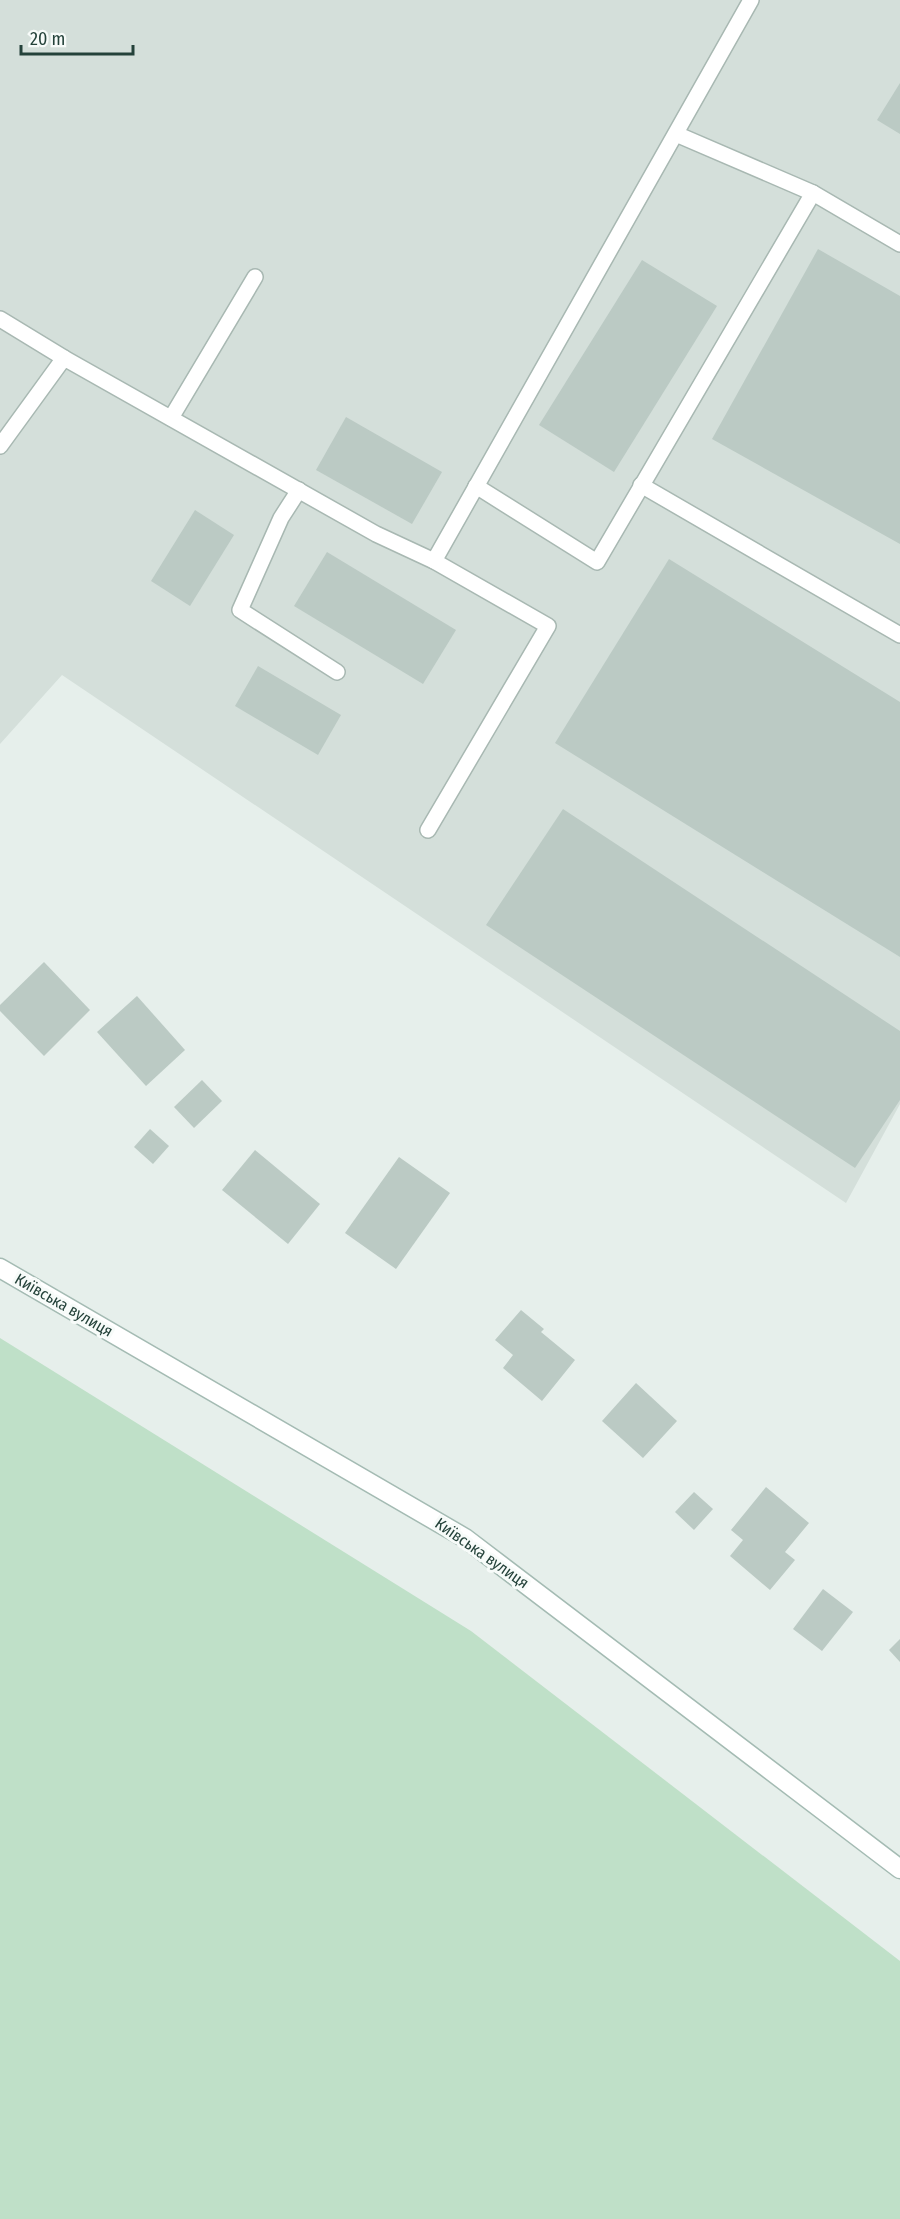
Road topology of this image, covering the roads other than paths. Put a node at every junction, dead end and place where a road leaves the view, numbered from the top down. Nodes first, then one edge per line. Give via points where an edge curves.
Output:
1 (751, 0) edge
2 (676, 134) junction
3 (813, 192) junction
4 (900, 244) edge
5 (255, 278) dead end
6 (0, 319) edge
7 (64, 358) junction
8 (171, 418) junction
9 (0, 447) edge
10 (641, 485) junction
11 (476, 486) junction
12 (300, 490) junction
13 (434, 561) junction
14 (900, 635) edge
15 (337, 672) dead end
16 (428, 830) dead end
17 (0, 1268) edge
18 (900, 1869) edge

1 - 2 lane
2 - 3 lane
2 - 11 lane
3 - 4 lane
3 - 10 lane
5 - 8 lane
6 - 7 lane
7 - 8 lane
7 - 9 lane
8 - 12 lane
10 - 11 lane via 597,562
10 - 14 lane
11 - 13 lane
12 - 13 lane via 376,534
12 - 15 lane via 281,518 240,610
13 - 16 lane via 548,626
17 - 18 main road, Київська вулиця via 465,1538

